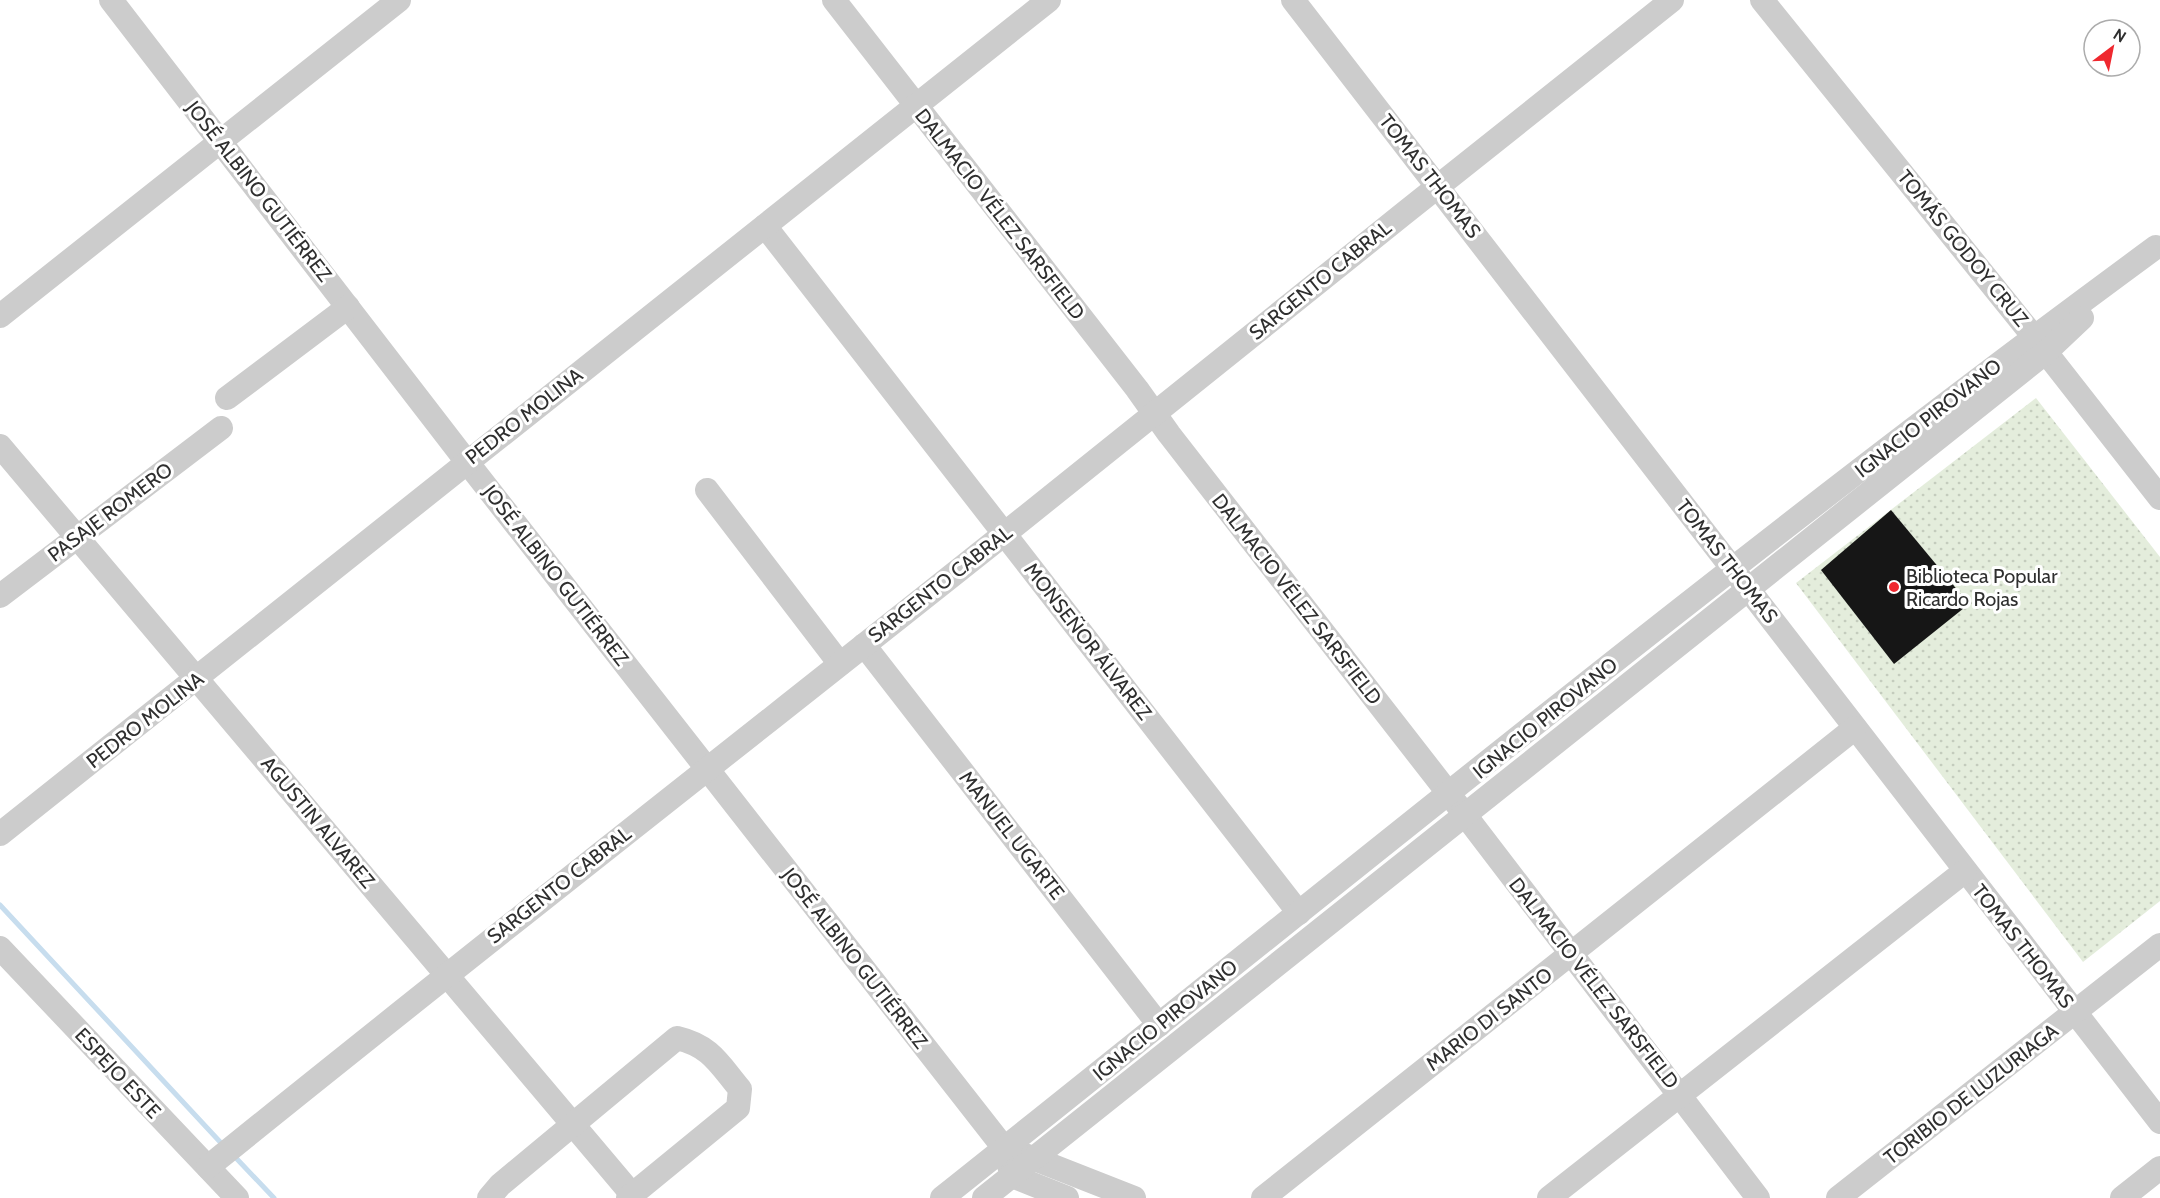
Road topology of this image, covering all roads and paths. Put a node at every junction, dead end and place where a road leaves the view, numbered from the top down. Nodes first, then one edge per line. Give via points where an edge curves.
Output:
1 (111, 0) edge
2 (399, 0) edge
3 (834, 0) edge
4 (1049, 0) edge
5 (1293, 0) edge
6 (1672, 0) edge
7 (1762, 0) edge
8 (916, 106) junction
9 (221, 141) junction
10 (1437, 185) junction
11 (765, 226) junction
12 (2158, 245) edge
13 (348, 307) junction
14 (0, 316) edge
15 (2040, 344) junction
16 (227, 398) dead end
17 (1154, 414) junction
18 (221, 428) dead end
19 (0, 446) edge
20 (467, 462) junction
21 (707, 490) dead end
22 (2160, 498) edge
23 (1004, 534) junction
24 (76, 537) junction
25 (1733, 568) junction
26 (1749, 589) junction
27 (0, 596) edge
28 (864, 645) junction
29 (840, 664) junction
30 (197, 679) junction
31 (1855, 728) junction
32 (706, 768) junction
33 (1449, 794) junction
34 (1465, 815) junction
35 (0, 834) edge
36 (1965, 872) junction
37 (1299, 913) junction
38 (2160, 945) edge
39 (0, 948) edge
40 (1571, 953) junction
41 (446, 974) junction
42 (2074, 1013) junction
43 (1160, 1025) junction
44 (1681, 1095) junction
45 (2160, 1122) edge
46 (573, 1124) junction
47 (1004, 1148) junction
48 (1034, 1158) junction
49 (208, 1167) junction
50 (2160, 1168) edge
51 (1012, 1176) junction
52 (632, 1197) edge
53 (237, 1198) edge
54 (489, 1198) edge
55 (942, 1198) edge
56 (984, 1198) edge
57 (1066, 1198) edge
58 (1134, 1198) edge
59 (1263, 1198) edge
60 (1549, 1198) edge
61 (1758, 1198) edge
62 (1838, 1198) edge
63 (2122, 1198) edge

1 - 9 street, JOSÉ ALBINO GUTIÉRREZ
2 - 9 street
3 - 8 street, DALMACIO VÉLEZ SARSFIELD
4 - 8 street, PEDRO MOLINA
5 - 10 street, TOMAS THOMAS
6 - 10 street, SARGENTO CABRAL
7 - 15 street, TOMÁS GODOY CRUZ
8 - 11 street, PEDRO MOLINA
8 - 17 street, DALMACIO VÉLEZ SARSFIELD
9 - 13 street, JOSÉ ALBINO GUTIÉRREZ
9 - 14 street
10 - 17 street, SARGENTO CABRAL
10 - 25 street, TOMAS THOMAS
11 - 20 street, PEDRO MOLINA
11 - 23 street, MONSEÑOR ÁLVAREZ
12 - 15 street, IGNACIO PIROVANO
13 - 16 street
13 - 20 street, JOSÉ ALBINO GUTIÉRREZ
15 - 22 street, TOMÁS GODOY CRUZ
15 - 25 street, IGNACIO PIROVANO
15 - 26 street, IGNACIO PIROVANO
17 - 23 street, SARGENTO CABRAL
17 - 33 street, DALMACIO VÉLEZ SARSFIELD
18 - 24 street, PASAJE ROMERO
19 - 24 street, AGUSTIN ALVAREZ
20 - 30 street, PEDRO MOLINA
20 - 32 street, JOSÉ ALBINO GUTIÉRREZ
21 - 29 street
23 - 28 street, SARGENTO CABRAL
23 - 37 street, MONSEÑOR ÁLVAREZ
24 - 27 street, PASAJE ROMERO
24 - 30 street, AGUSTIN ALVAREZ
25 - 26 street, TOMAS THOMAS
25 - 33 street, IGNACIO PIROVANO
26 - 31 street, TOMAS THOMAS
26 - 34 street, IGNACIO PIROVANO
28 - 29 street, SARGENTO CABRAL
28 - 43 street, MANUEL UGARTE
29 - 32 street, SARGENTO CABRAL
30 - 35 street, PEDRO MOLINA
30 - 41 street, AGUSTIN ALVAREZ
31 - 36 street, TOMAS THOMAS
31 - 40 street, MARIO DI SANTO
32 - 41 street, SARGENTO CABRAL
32 - 47 street, JOSÉ ALBINO GUTIÉRREZ
33 - 34 street, DALMACIO VÉLEZ SARSFIELD
33 - 37 street, IGNACIO PIROVANO
34 - 40 street, DALMACIO VÉLEZ SARSFIELD
34 - 48 street, IGNACIO PIROVANO
36 - 42 street, TOMAS THOMAS
36 - 44 street
37 - 43 street, IGNACIO PIROVANO
38 - 42 street, TORIBIO DE LUZURIAGA
39 - 49 street, ESPEJO ESTE
40 - 44 street, DALMACIO VÉLEZ SARSFIELD
40 - 59 street, MARIO DI SANTO
41 - 46 street, AGUSTIN ALVAREZ
41 - 49 street, SARGENTO CABRAL
42 - 45 street, TOMAS THOMAS
42 - 62 street, TORIBIO DE LUZURIAGA
43 - 47 street, IGNACIO PIROVANO
44 - 60 street
44 - 61 street, DALMACIO VÉLEZ SARSFIELD
46 - 52 street, AGUSTIN ALVAREZ
46 - 52 street via 677,1038 708,1050 740,1089 738,1108
46 - 54 street
47 - 48 street
47 - 51 street
47 - 55 street, IGNACIO PIROVANO
48 - 51 street, IGNACIO PIROVANO
48 - 58 street
49 - 53 street, ESPEJO ESTE
50 - 63 street
51 - 56 street, IGNACIO PIROVANO
51 - 57 street

